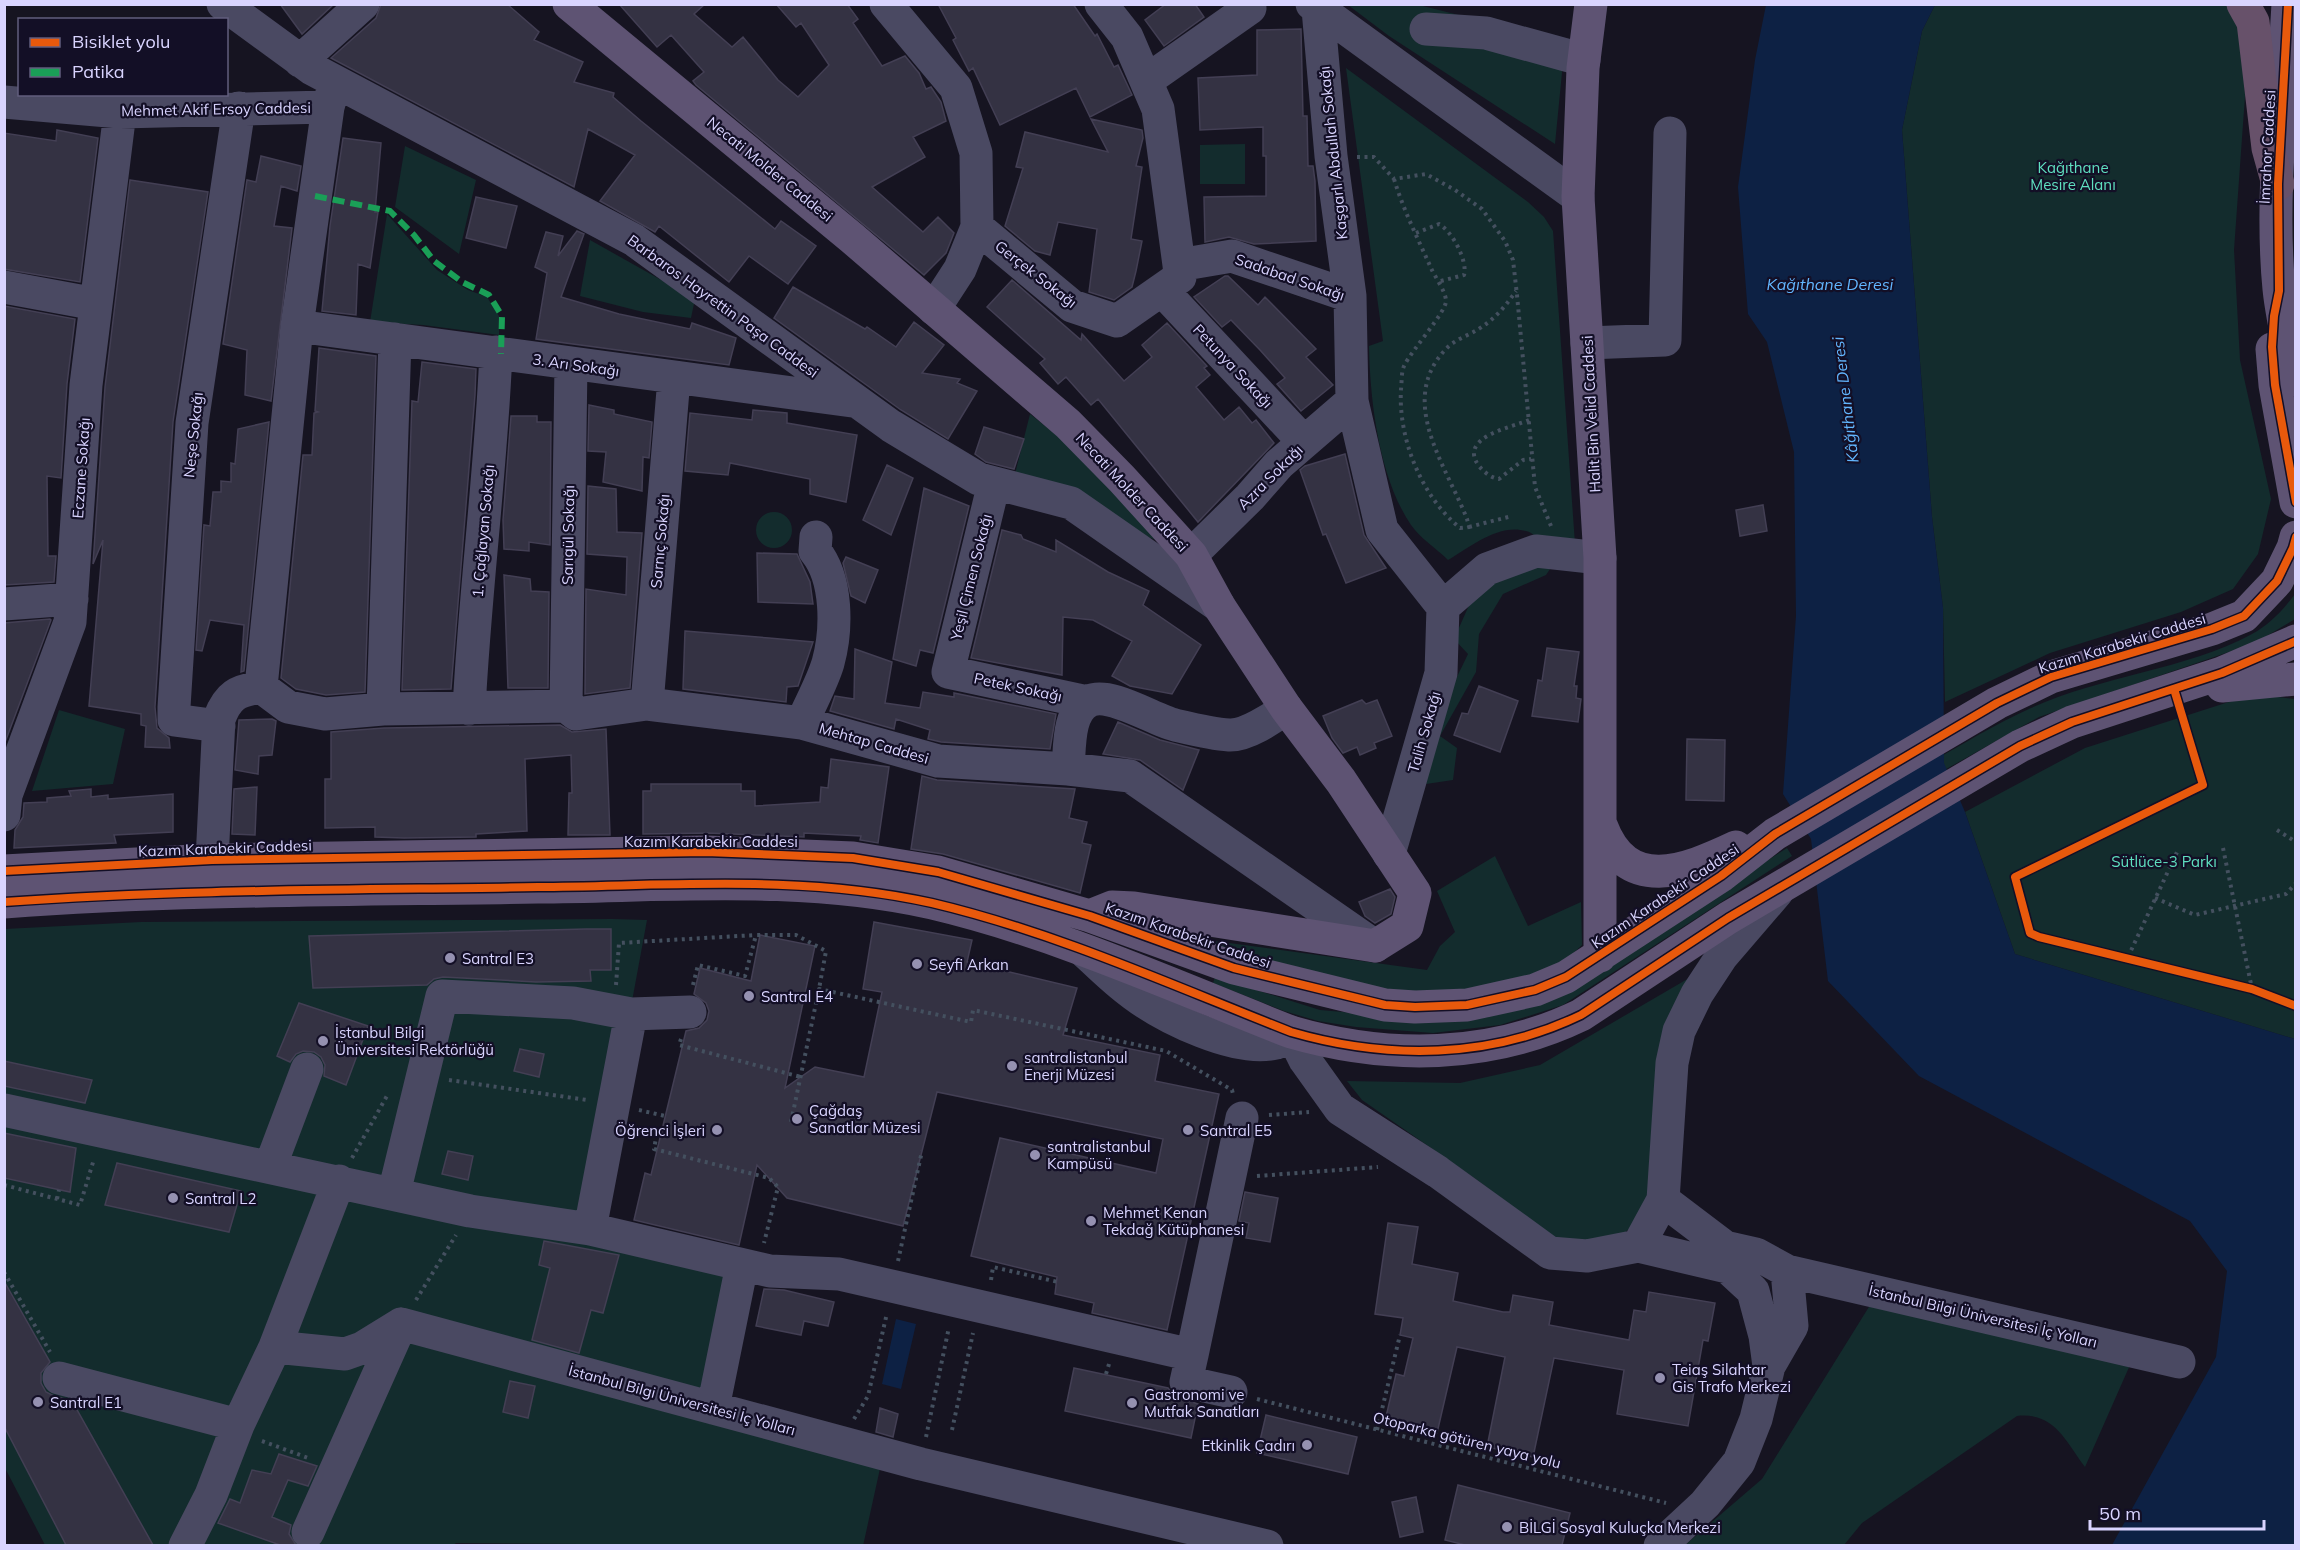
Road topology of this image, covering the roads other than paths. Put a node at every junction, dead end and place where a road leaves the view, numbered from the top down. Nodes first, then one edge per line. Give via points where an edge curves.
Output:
1 (363, 4) edge
2 (569, 4) edge
3 (1101, 4) edge
4 (1591, 4) edge
5 (2243, 4) edge
6 (2288, 4) edge
7 (225, 5) edge
8 (895, 7) edge
9 (1315, 7) edge
10 (1250, 8) dead end
11 (1426, 29) dead end
12 (1584, 60) junction
13 (300, 61) junction
14 (1146, 81) junction
15 (332, 94) junction
16 (4, 102) edge
17 (239, 108) junction
18 (120, 112) junction
19 (1670, 133) dead end
20 (2278, 184) junction
21 (1578, 197) junction
22 (977, 227) junction
23 (1170, 277) junction
24 (4, 286) edge
25 (2279, 291) junction
26 (1350, 296) junction
27 (96, 304) junction
28 (934, 309) junction
29 (297, 326) junction
30 (395, 339) junction
31 (1587, 343) junction
32 (496, 352) junction
33 (571, 364) junction
34 (674, 378) junction
35 (2295, 380) edge
36 (1352, 401) junction
37 (856, 402) junction
38 (1304, 442) junction
39 (994, 483) junction
40 (2295, 502) edge
41 (816, 537) dead end
42 (2295, 537) edge
43 (1191, 555) junction
44 (1600, 558) junction
45 (72, 599) junction
46 (4, 604) edge
47 (1219, 606) junction
48 (1443, 607) junction
49 (2295, 641) edge
50 (948, 672) joint
51 (2295, 679) edge
52 (2190, 684) junction
53 (261, 687) junction
54 (1087, 702) junction
55 (647, 704) junction
56 (566, 706) junction
57 (1286, 708) junction
58 (382, 709) junction
59 (469, 709) junction
60 (802, 723) junction
61 (219, 726) junction
62 (1068, 769) junction
63 (4, 815) edge
64 (1601, 825) junction
65 (1775, 834) junction
66 (1389, 854) junction
67 (212, 860) junction
68 (4, 871) edge
69 (1784, 884) junction
70 (4, 902) edge
71 (1090, 916) junction
72 (1375, 946) junction
73 (1083, 951) junction
74 (1600, 957) junction
75 (623, 1012) junction
76 (688, 1012) road end
77 (1291, 1032) junction
78 (307, 1069) dead end
79 (4, 1110) edge
80 (1242, 1118) road end
81 (270, 1167) junction
82 (339, 1181) junction
83 (394, 1193) junction
84 (1663, 1200) junction
85 (590, 1229) junction
86 (1638, 1246) junction
87 (756, 1268) junction
88 (1787, 1271) junction
89 (401, 1324) junction
90 (275, 1347) junction
91 (1192, 1355) junction
92 (2179, 1362) dead end
93 (1769, 1366) junction
94 (63, 1379) road end
95 (1231, 1392) road end
96 (713, 1408) junction
97 (237, 1428) junction
98 (308, 1532) dead end
99 (185, 1545) edge
100 (1267, 1545) edge
101 (1660, 1545) edge

1 - 13 street
2 - 28 main road, Necati Molder Caddesi
3 - 14 street via 1127,37
4 - 12 main road, Halit Bin Velid Caddesi
5 - 20 highway via 2253,22 2266,138
6 - 20 main road, İmrahor Caddesi
7 - 13 street, Barbaros Hayrettin Paşa Caddesi
8 - 22 street via 956,88 976,153
9 - 21 street
9 - 26 street, Kaşgarlı Abdullah Sokağı
10 - 14 street
11 - 12 street via 1486,33
12 - 21 main road, Halit Bin Velid Caddesi
13 - 15 street, Barbaros Hayrettin Paşa Caddesi
14 - 23 street via 1158,109
15 - 17 street, Mehmet Akif Ersoy Caddesi
15 - 29 street
15 - 37 street, Barbaros Hayrettin Paşa Caddesi via 634,240
16 - 18 street, Mehmet Akif Ersoy Caddesi
17 - 18 street, Mehmet Akif Ersoy Caddesi
17 - 61 street, Neşe Sokağı via 192,423 174,707 174,720
18 - 27 street, Eczane Sokağı
19 - 31 street via 1665,340
20 - 25 main road, İmrahor Caddesi
21 - 31 main road, Halit Bin Velid Caddesi
22 - 23 street, Gerçek Sokağı via 1072,306 1117,321
22 - 28 street via 960,269
23 - 26 street, Sadabad Sokağı via 1232,256
23 - 38 street, Petunya Sokağı
24 - 27 street
25 - 35 main road, İmrahor Caddesi
25 - 40 main road via 2274,316 2274,376
26 - 36 street, Sadabad Sokağı
27 - 45 street, Eczane Sokağı via 86,385
28 - 43 main road, Necati Molder Caddesi via 1068,424
29 - 30 street, 3. Arı Sokağı
29 - 53 street
30 - 32 street, 3. Arı Sokağı
30 - 58 street
31 - 44 main road, Halit Bin Velid Caddesi
32 - 33 street, 3. Arı Sokağı
32 - 59 street, 1. Çağlayan Sokağı
33 - 34 street, 3. Arı Sokağı
33 - 56 street, Sarıgül Sokağı
34 - 37 street, 3. Arı Sokağı
34 - 55 street, Sarnıç Sokağı
36 - 38 street, Azra Sokağı
36 - 48 street, Sadabad Sokağı via 1382,530
37 - 39 street, Barbaros Hayrettin Paşa Caddesi via 970,473
38 - 43 street, Azra Sokağı
39 - 47 street, Barbaros Hayrettin Paşa Caddesi via 1071,503
39 - 50 street, Yeşil Çimen Sokağı
41 - 60 street via 815,552 823,561 835,603 828,663
42 - 65 main road, Kazım Karabekir Caddesi via 2294,548 2277,581 2244,616 2051,677 1973,716
43 - 47 main road, Necati Molder Caddesi
44 - 48 street via 1536,551 1487,569
44 - 64 main road, Halit Bin Velid Caddesi
45 - 46 street
45 - 63 street, Eczane Sokağı via 70,622 6,795
47 - 57 main road, Necati Molder Caddesi
48 - 66 street, Talih Sokağı via 1441,673
49 - 52 main road via 2263,658
50 - 54 street, Petek Sokağı
51 - 52 main road via 2217,687
52 - 69 main road via 2072,722 2020,747
53 - 58 street, Mehtap Caddesi via 288,707 324,714
53 - 61 street via 237,692 226,702
54 - 57 street, Petek Sokağı via 1096,699 1126,705 1173,725 1231,735 1264,723
54 - 62 street via 1072,724
55 - 56 street, Mehtap Caddesi via 576,714
55 - 60 street, Mehtap Caddesi
56 - 59 street, Mehtap Caddesi
57 - 66 main road, Necati Molder Caddesi
58 - 59 street, Mehtap Caddesi
60 - 62 street, Mehtap Caddesi via 938,761
61 - 67 street
62 - 72 street, Mehtap Caddesi via 1130,776
64 - 65 main road, Halit Bin Velid Caddesi via 1616,854 1641,869 1661,873 1687,868
64 - 74 main road, Halit Bin Velid Caddesi
65 - 74 main road, Kazım Karabekir Caddesi via 1721,876
66 - 72 main road, Necati Molder Caddesi via 1415,893 1407,926
67 - 68 main road, Kazım Karabekir Caddesi
67 - 71 main road, Kazım Karabekir Caddesi via 706,852 853,858 938,872
69 - 77 main road via 1581,1015 1548,1031 1485,1046 1418,1051 1361,1048
69 - 84 street via 1722,956 1678,1031 1671,1063
70 - 73 main road via 97,895 240,892 693,885 835,887 934,904
71 - 72 main road via 1112,907 1134,908
71 - 73 main road
71 - 74 main road, Kazım Karabekir Caddesi via 1234,968 1385,1005 1439,1007 1511,996 1566,977
73 - 77 main road
75 - 76 street
75 - 83 street via 573,1003 442,996
75 - 85 street via 612,1113
77 - 86 street via 1305,1060 1340,1109 1438,1172 1550,1253 1587,1256
78 - 81 street
79 - 81 street
80 - 91 street
81 - 82 street
82 - 83 street
82 - 90 street
83 - 85 street via 470,1211
84 - 86 street
84 - 88 street, İstanbul Bilgi Üniversitesi İç Yolları via 1725,1247 1756,1254
85 - 87 street
86 - 93 street via 1726,1267 1753,1291 1766,1336
87 - 91 street via 839,1274
87 - 96 street
88 - 92 street, İstanbul Bilgi Üniversitesi İç Yolları
88 - 93 street via 1792,1326
89 - 90 street via 345,1354
89 - 96 street, İstanbul Bilgi Üniversitesi İç Yolları
89 - 98 street
90 - 97 street
91 - 95 street via 1186,1382
93 - 101 street via 1739,1462 1698,1511
94 - 97 street
96 - 100 street, İstanbul Bilgi Üniversitesi İç Yolları via 921,1464
97 - 99 street via 211,1495

